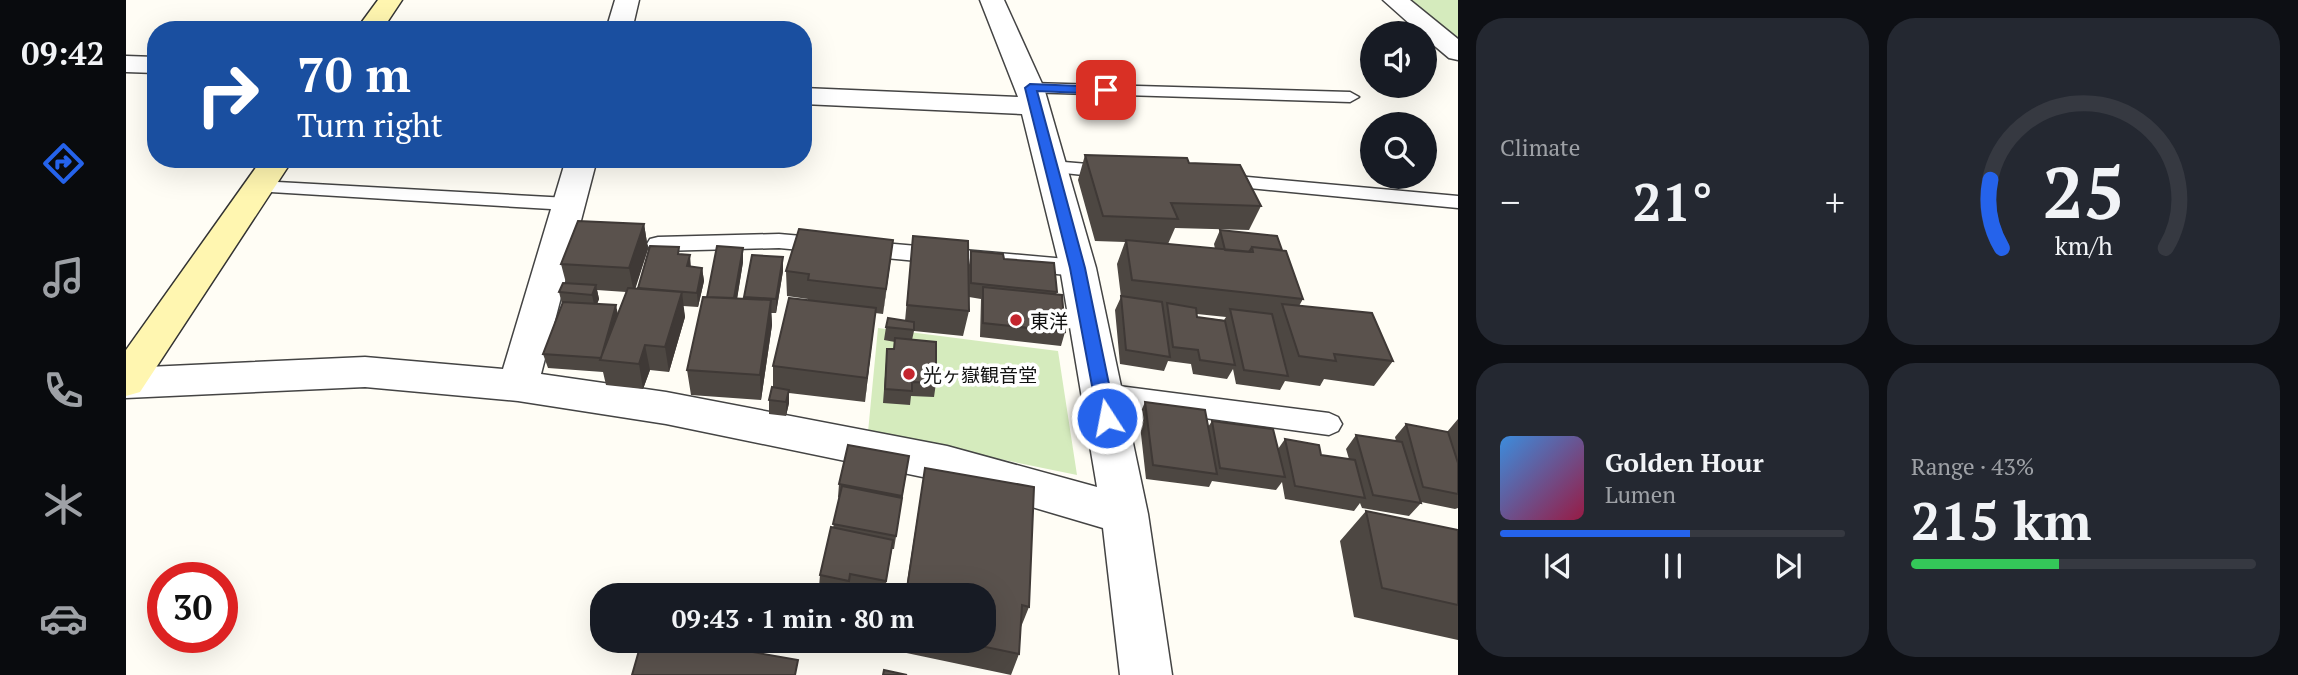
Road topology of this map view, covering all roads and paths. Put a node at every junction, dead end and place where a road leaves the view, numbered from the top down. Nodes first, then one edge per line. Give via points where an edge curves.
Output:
1 (390, 0) edge
2 (627, 0) edge
3 (992, 0) edge
4 (1395, 0) edge
5 (375, 21) edge
6 (621, 21) edge
7 (1458, 52) edge
8 (126, 64) edge
9 (147, 65) edge
10 (812, 96) edge
11 (1033, 97) junction
12 (1350, 97) dead end
13 (1052, 167) junction
14 (579, 168) edge
15 (269, 173) edge
16 (1139, 174) edge
17 (1194, 178) edge
18 (1458, 202) edge
19 (568, 204) junction
20 (658, 244) edge
21 (1078, 268) junction
22 (126, 382) edge
23 (518, 386) junction
24 (1102, 394) junction
25 (1329, 424) dead end
26 (1125, 514) junction
27 (1146, 675) edge

1 - 5 street
2 - 6 street
3 - 11 street
4 - 7 street
8 - 9 street
10 - 11 street
11 - 12 lane
11 - 13 street
13 - 16 lane
13 - 21 street
14 - 19 street
15 - 19 lane
15 - 22 street
17 - 18 lane
19 - 23 street
20 - 21 lane via 779,241
21 - 24 street
22 - 23 street via 365,372
23 - 26 street via 666,408 933,461
24 - 25 lane
24 - 26 street
26 - 27 street

